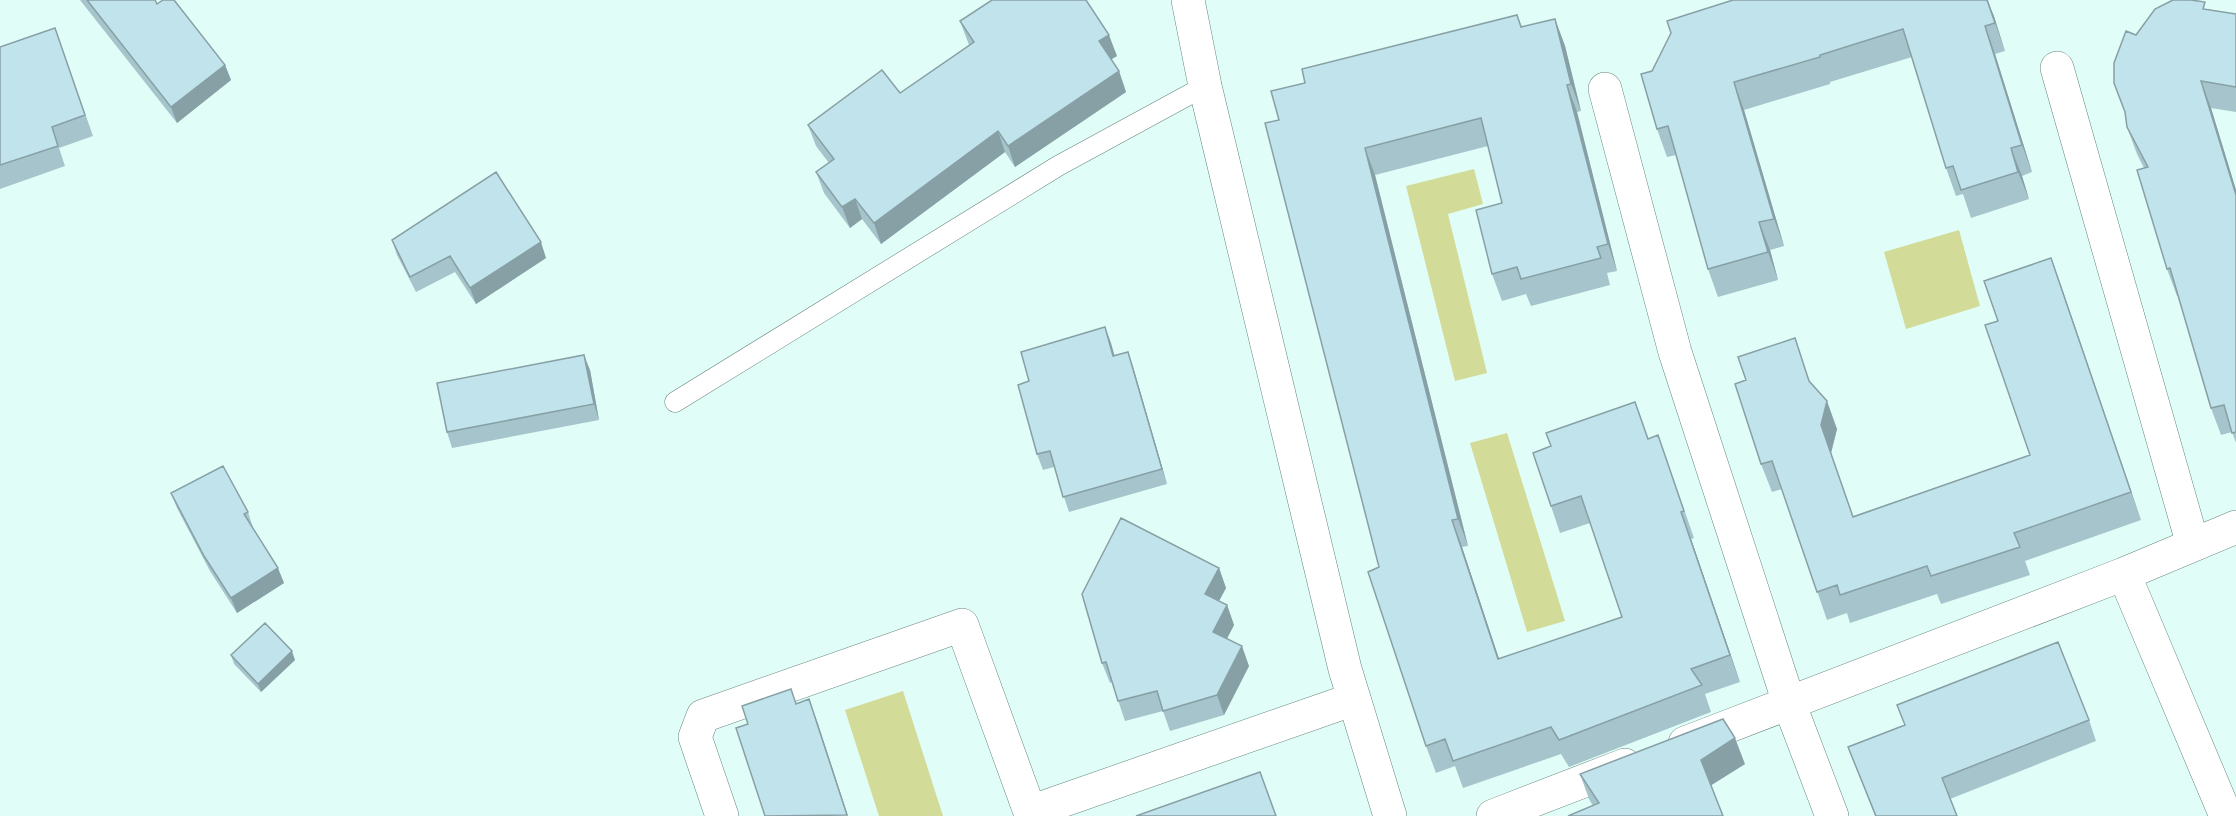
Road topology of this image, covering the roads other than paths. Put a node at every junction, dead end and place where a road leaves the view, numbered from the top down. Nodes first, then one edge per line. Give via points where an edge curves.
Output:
1 (1188, 0) edge
2 (2057, 68) dead end
3 (1205, 86) junction
4 (1605, 89) dead end
5 (675, 402) dead end
6 (2236, 528) edge
7 (2193, 546) junction
8 (2124, 574) junction
9 (1354, 699) junction
10 (1789, 703) junction
11 (722, 816) edge
12 (1390, 816) edge
13 (1493, 816) edge
14 (1832, 816) edge
15 (2226, 816) edge

1 - 3 street
2 - 7 street
3 - 5 lane via 1059,166
3 - 9 street
4 - 10 street via 1675,352
6 - 7 street
7 - 8 street
8 - 10 street
8 - 15 street
9 - 11 street via 1030,812 962,625 703,716 694,737
9 - 12 street
10 - 13 street
10 - 14 street

